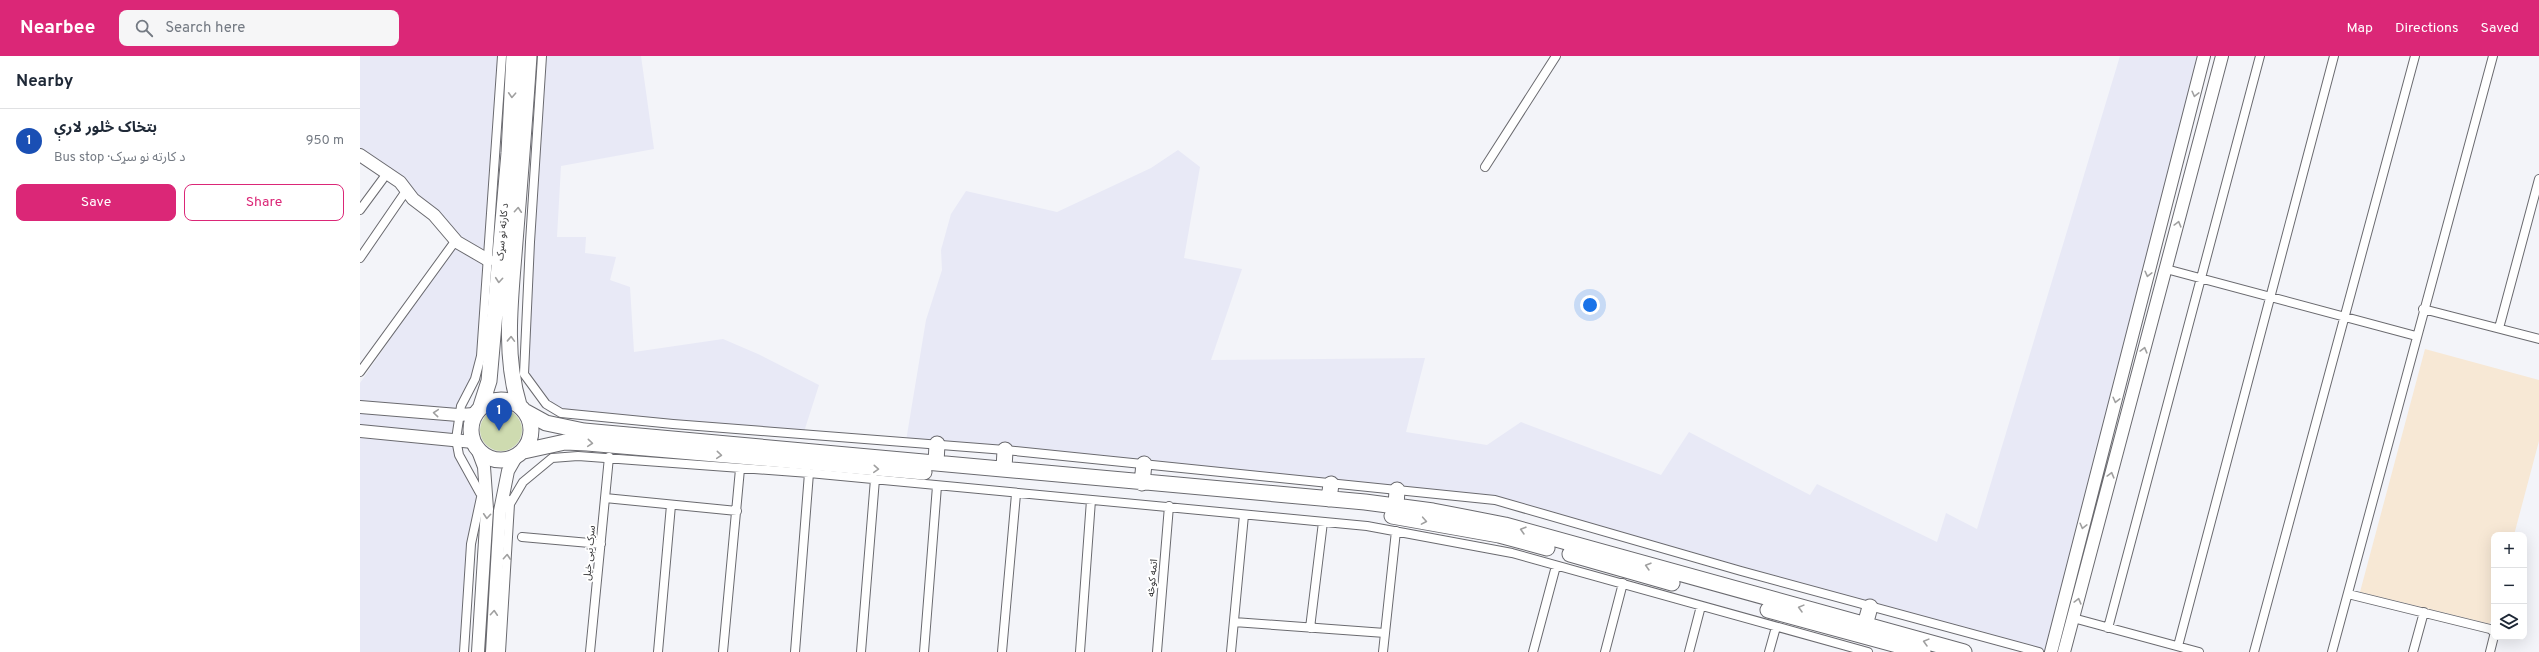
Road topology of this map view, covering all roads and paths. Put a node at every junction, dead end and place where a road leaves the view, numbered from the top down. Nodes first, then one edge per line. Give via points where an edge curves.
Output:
1 (502, 56) edge
2 (514, 56) edge
3 (529, 56) edge
4 (542, 56) edge
5 (1556, 56) edge
6 (2204, 56) edge
7 (2222, 56) edge
8 (2260, 56) edge
9 (2334, 56) edge
10 (2415, 56) edge
11 (2493, 56) edge
12 (360, 155) edge
13 (1485, 167) dead end
14 (388, 172) junction
15 (2539, 179) edge
16 (406, 191) junction
17 (360, 210) edge
18 (456, 240) junction
19 (360, 258) edge
20 (488, 260) junction
21 (2166, 269) junction
22 (2201, 278) junction
23 (2270, 296) junction
24 (2423, 309) junction
25 (2346, 317) junction
26 (2499, 328) junction
27 (2416, 336) junction
28 (2539, 339) edge
29 (487, 350) junction
30 (510, 360) junction
31 (360, 372) edge
32 (524, 374) junction
33 (360, 407) edge
34 (522, 409) junction
35 (478, 410) junction
36 (562, 413) junction
37 (458, 415) junction
38 (546, 423) junction
39 (360, 431) edge
40 (456, 439) junction
41 (565, 442) junction
42 (937, 444) junction
43 (475, 446) junction
44 (1005, 450) junction
45 (520, 454) junction
46 (609, 457) junction
47 (552, 458) junction
48 (936, 463) junction
49 (1144, 464) junction
50 (740, 469) junction
51 (1004, 470) junction
52 (809, 473) junction
53 (875, 479) junction
54 (1142, 483) junction
55 (1331, 484) junction
56 (937, 486) junction
57 (483, 488) junction
58 (1397, 490) junction
59 (503, 491) junction
60 (1016, 494) junction
61 (605, 498) junction
62 (1329, 499) junction
63 (1091, 500) junction
64 (510, 504) junction
65 (671, 505) junction
66 (1169, 506) junction
67 (1396, 506) junction
68 (736, 511) junction
69 (1244, 515) junction
70 (1322, 522) junction
71 (1396, 531) junction
72 (522, 537) dead end
73 (601, 544) junction
74 (1556, 566) junction
75 (1623, 583) junction
76 (2348, 594) junction
77 (1701, 606) junction
78 (1870, 607) junction
79 (2424, 612) junction
80 (2073, 618) junction
81 (1234, 622) junction
82 (1865, 625) junction
83 (1776, 627) junction
84 (1310, 628) junction
85 (2108, 628) junction
86 (2491, 630) edge
87 (1384, 633) junction
88 (2493, 640) edge
89 (2178, 646) junction
90 (1848, 650) edge
91 (464, 652) edge
92 (478, 652) edge
93 (492, 652) edge
94 (501, 652) edge
95 (590, 652) edge
96 (658, 652) edge
97 (723, 652) edge
98 (795, 652) edge
99 (861, 652) edge
100 (924, 652) edge
101 (1002, 652) edge
102 (1080, 652) edge
103 (1157, 652) edge
104 (1231, 652) edge
105 (1383, 652) edge
106 (1533, 652) edge
107 (1605, 652) edge
108 (1689, 652) edge
109 (1769, 652) edge
110 (1868, 652) edge
111 (1923, 652) edge
112 (1964, 652) edge
113 (2039, 652) edge
114 (2051, 652) edge
115 (2064, 652) edge
116 (2200, 652) edge
117 (2254, 652) edge
118 (2332, 652) edge
119 (2413, 652) edge
120 (2490, 652) edge

1 - 20 street
2 -> 29 highway, د کارته نو سړک via 509,154
30 -> 3 highway, د کارته نو سړک via 513,267
4 - 32 street
5 - 13 street
6 -> 114 street
21 -> 7 street
8 - 22 street
9 - 23 street
10 - 25 street
11 - 24 street
12 - 14 street
14 - 16 street
14 - 17 street
15 - 26 street
16 - 18 street via 434,215
16 - 19 street
18 - 20 street
18 - 31 street
20 - 29 street
21 - 22 street
80 -> 21 street
22 - 23 street
22 - 85 street
23 - 25 street
23 - 89 street
24 - 26 street
24 - 27 street
25 - 27 street
25 - 117 street
26 - 28 street
27 - 76 street
29 - 35 highway, د کارته نو سړک via 490,381
29 - 37 street
30 - 32 street
30 - 34 highway, د کارته نو سړک via 512,383
32 - 36 street via 546,404
37 -> 33 street
34 - 35 highway via 500,399
34 - 38 highway
34 - 45 highway via 531,432
35 - 37 street
35 - 43 highway via 470,433
36 - 38 street
36 - 42 street
37 - 40 street
38 - 48 highway via 584,431
39 - 40 street
40 - 43 street
40 - 57 street via 459,455
41 - 45 highway
41 - 47 street
41 -> 111 highway via 939,473 1409,519 1499,535
42 - 44 street
42 - 48 highway
43 - 45 highway via 496,460
43 - 57 street
44 - 49 street
44 - 51 highway
45 - 59 street via 508,471
46 - 47 street
46 - 50 street
46 - 61 street, سرک نبی خیل
47 - 64 street via 522,482
48 - 51 highway
49 - 54 highway
49 - 55 street
50 - 52 street
50 - 68 street
51 - 54 highway
52 - 53 street
52 - 98 street
53 - 56 street
53 - 99 street
54 - 62 highway
55 - 58 street
55 - 62 highway
56 - 60 street
56 - 100 street
57 - 91 street via 471,544
57 -> 92 street via 487,509
58 - 67 highway
58 - 78 street via 1495,500
59 - 64 street
93 -> 59 street
60 - 63 street
60 - 101 street
61 - 65 street
61 - 73 street, سرک نبی خیل
62 - 67 highway
63 - 66 street
63 - 102 street
94 -> 64 street
65 - 68 street
65 - 96 street
66 - 69 street
66 - 103 street, اتمه کوڅه
82 -> 67 highway via 1500,524
68 - 97 street
69 - 70 street
69 - 81 street
70 - 71 street
70 - 84 street
71 - 74 street via 1476,544
71 - 87 street
72 - 73 street
73 - 95 street, سرک نبی خیل
74 - 75 street
74 - 106 street
75 - 77 street
75 - 107 street
76 - 79 street
76 - 118 street
77 - 83 street
77 - 108 street
78 - 82 highway
78 - 113 street
79 - 86 street
79 - 119 street
80 - 85 street
80 - 115 street
81 - 84 street
81 - 104 street
112 -> 82 highway
83 - 90 street
83 - 109 street
84 - 87 street
85 - 89 street
87 - 105 street
88 - 120 street
89 - 116 street
90 - 110 street

